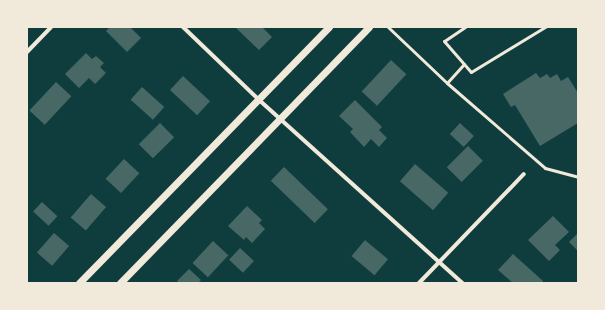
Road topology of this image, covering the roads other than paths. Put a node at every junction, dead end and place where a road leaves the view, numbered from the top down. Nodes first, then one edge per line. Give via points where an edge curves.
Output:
1 (51, 27) edge
2 (183, 27) edge
3 (329, 27) edge
4 (369, 27) edge
5 (388, 27) edge
6 (466, 27) edge
7 (545, 27) edge
8 (27, 52) edge
9 (464, 64) junction
10 (446, 83) junction
11 (258, 99) junction
12 (280, 118) junction
13 (524, 174) dead end
14 (578, 177) edge
15 (439, 262) junction
16 (79, 283) edge
17 (120, 283) edge
18 (419, 283) edge
19 (462, 283) edge

1 - 8 street
2 - 11 street
3 - 11 street
4 - 12 street
5 - 10 lane
6 - 9 lane via 444,41
7 - 9 lane via 471,72
9 - 10 lane
10 - 14 lane via 545,168
11 - 12 street
11 - 16 street
12 - 15 street
12 - 17 street
13 - 15 street
15 - 18 street
15 - 19 street

